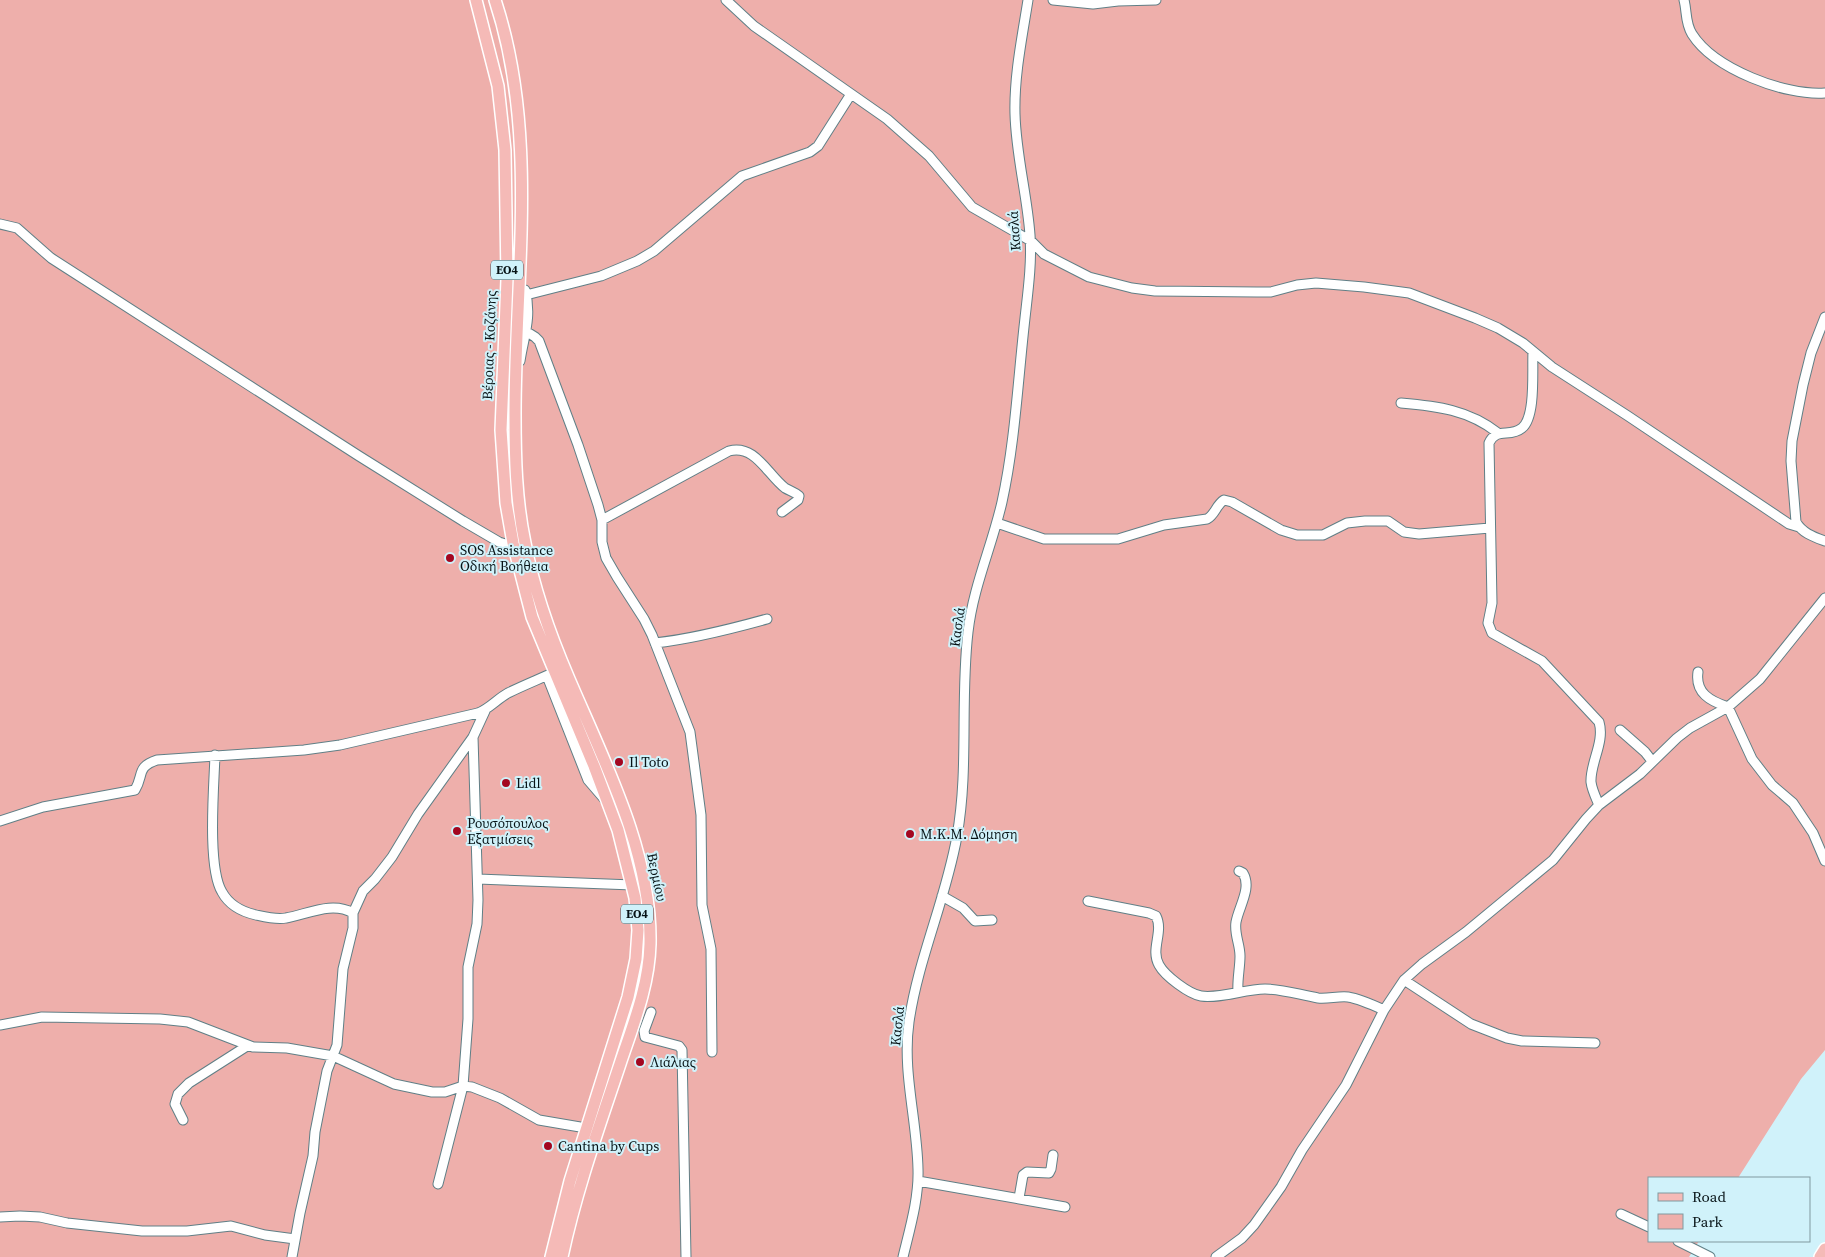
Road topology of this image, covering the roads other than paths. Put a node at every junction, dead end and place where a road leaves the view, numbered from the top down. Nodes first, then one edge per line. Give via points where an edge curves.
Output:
1 (476, 0) edge
2 (495, 0) edge
3 (726, 0) edge
4 (1028, 0) edge
5 (1053, 0) edge
6 (1156, 0) edge
7 (1684, 0) edge
8 (851, 94) junction
9 (1825, 94) edge
10 (0, 224) edge
11 (520, 241) junction
12 (1031, 241) junction
13 (526, 295) junction
14 (1825, 317) edge
15 (527, 332) junction
16 (1533, 352) junction
17 (515, 391) junction
18 (1401, 403) dead end
19 (1498, 433) junction
20 (782, 512) dead end
21 (602, 520) junction
22 (997, 523) junction
23 (1799, 527) junction
24 (1490, 528) junction
25 (1825, 541) edge
26 (519, 542) junction
27 (1825, 598) edge
28 (767, 619) dead end
29 (655, 643) junction
30 (556, 672) junction
31 (1698, 672) dead end
32 (1728, 707) junction
33 (485, 710) junction
34 (1620, 730) dead end
35 (473, 737) junction
36 (215, 755) junction
37 (1652, 761) junction
38 (1599, 805) junction
39 (0, 822) edge
40 (1825, 860) edge
41 (1239, 871) dead end
42 (478, 880) junction
43 (633, 885) junction
44 (942, 896) junction
45 (1088, 901) dead end
46 (353, 913) junction
47 (992, 920) dead end
48 (1404, 980) junction
49 (1238, 992) junction
50 (1384, 1010) junction
51 (651, 1012) dead end
52 (0, 1025) edge
53 (1595, 1043) dead end
54 (248, 1046) junction
55 (712, 1052) dead end
56 (333, 1056) junction
57 (463, 1086) junction
58 (183, 1120) dead end
59 (586, 1128) junction
60 (1053, 1155) dead end
61 (918, 1181) junction
62 (438, 1184) dead end
63 (1019, 1198) junction
64 (1065, 1207) dead end
65 (1621, 1214) dead end
66 (0, 1218) edge
67 (1648, 1227) edge
68 (295, 1239) junction
69 (1680, 1242) edge
70 (1825, 1249) edge
71 (292, 1257) edge
72 (551, 1257) edge
73 (562, 1257) edge
74 (686, 1257) edge
75 (904, 1257) edge
76 (1216, 1257) edge
77 (1710, 1257) edge
78 (1820, 1257) edge

1 - 26 main road, Βέροιας - Κοζάνης / ΕΟ4 via 498,86 505,150 507,260 501,430 506,503
2 - 11 main road, Βέροιας - Κοζάνης / ΕΟ4 via 519,110
3 - 8 street via 754,26
4 - 12 street, Κασλά via 1015,111
5 - 6 street via 1093,4
7 - 9 street via 1691,32 1715,57 1766,85
8 - 12 street via 929,156 972,207
8 - 13 street via 818,146 810,152 742,176 637,262 601,276
10 - 26 street via 17,228 51,258 463,521 505,544
11 - 13 street
11 - 17 main road, Βέροιας - Κοζάνης / ΕΟ4
12 - 16 street via 1044,254 1080,273 1145,290 1271,292 1316,283 1409,293 1498,328
12 - 22 street, Κασλά via 1009,461
13 - 15 street
14 - 23 street via 1811,353 1792,441 1791,461
15 - 17 street
15 - 21 street via 539,341
16 - 19 street via 1528,422 1516,432
16 - 23 street via 1789,524
17 - 26 main road, Βέροιας - Κοζάνης / ΕΟ4
18 - 19 street via 1451,409
19 - 24 street via 1489,443
20 - 21 street via 799,496 741,449 729,451
21 - 29 street via 606,558
22 - 24 street via 1044,539 1118,539 1164,525 1207,519 1224,500 1297,535 1323,535 1346,523 1365,521 1388,521 1404,532 1419,534
22 - 44 street, Κασλά via 969,623 962,798
23 - 25 street
24 - 38 street via 1492,603 1489,629 1542,661 1599,722 1598,752 1591,779
26 - 30 main road, Βερμίου / ΕΟ4 via 542,611
27 - 32 street via 1760,679
28 - 29 street
29 - 55 street via 690,732 700,800 702,905 712,959
30 - 33 street via 508,693
30 - 43 main road, Βερμίου / ΕΟ4 via 608,802
30 - 73 main road, Βερμίου / ΕΟ4 via 619,799 638,855 650,932 648,967 641,1001
31 - 32 street via 1701,692
32 - 37 street via 1690,728
32 - 40 street via 1752,759 1767,780 1794,803
33 - 35 street
33 - 36 street via 340,745
34 - 37 street
35 - 42 street
35 - 46 street via 418,814 389,862 362,892
36 - 39 street via 157,760 143,768 134,790 43,807
36 - 46 street via 214,854 219,885 228,900 247,913 274,918 284,919 334,908
37 - 38 street via 1626,786
38 - 48 street via 1553,860
41 - 49 street via 1243,872 1246,881 1235,928 1239,945
42 - 43 street
42 - 57 street via 476,924 468,967
43 - 59 main road, Βερμίου / ΕΟ4 via 638,930 636,960 623,1014
44 - 47 street via 963,908 975,921
44 - 61 street, Κασλά via 909,1026 909,1074
45 - 49 street via 1156,916 1160,927 1156,946 1158,963 1186,990 1199,996
46 - 56 street via 343,969 338,1045
48 - 50 street
48 - 53 street via 1471,1024 1507,1038
49 - 50 street via 1273,989 1319,998 1346,997
50 - 76 street via 1346,1085 1276,1194 1254,1226
51 - 74 street via 645,1037 682,1050
52 - 54 street via 42,1017 181,1021
54 - 56 street via 287,1048
54 - 58 street via 189,1083 178,1094 175,1104
56 - 57 street via 394,1084 432,1092
56 - 68 street via 327,1071
57 - 59 street via 484,1091 539,1120
57 - 62 street
59 - 72 main road, Βερμίου / ΕΟ4
60 - 63 street via 1049,1173 1027,1172 1023,1175
61 - 63 street
61 - 75 street, Κασλά
63 - 64 street
65 - 67 street
66 - 68 street via 40,1217 142,1231 187,1232 231,1226
68 - 71 street
69 - 77 street
70 - 78 main road

